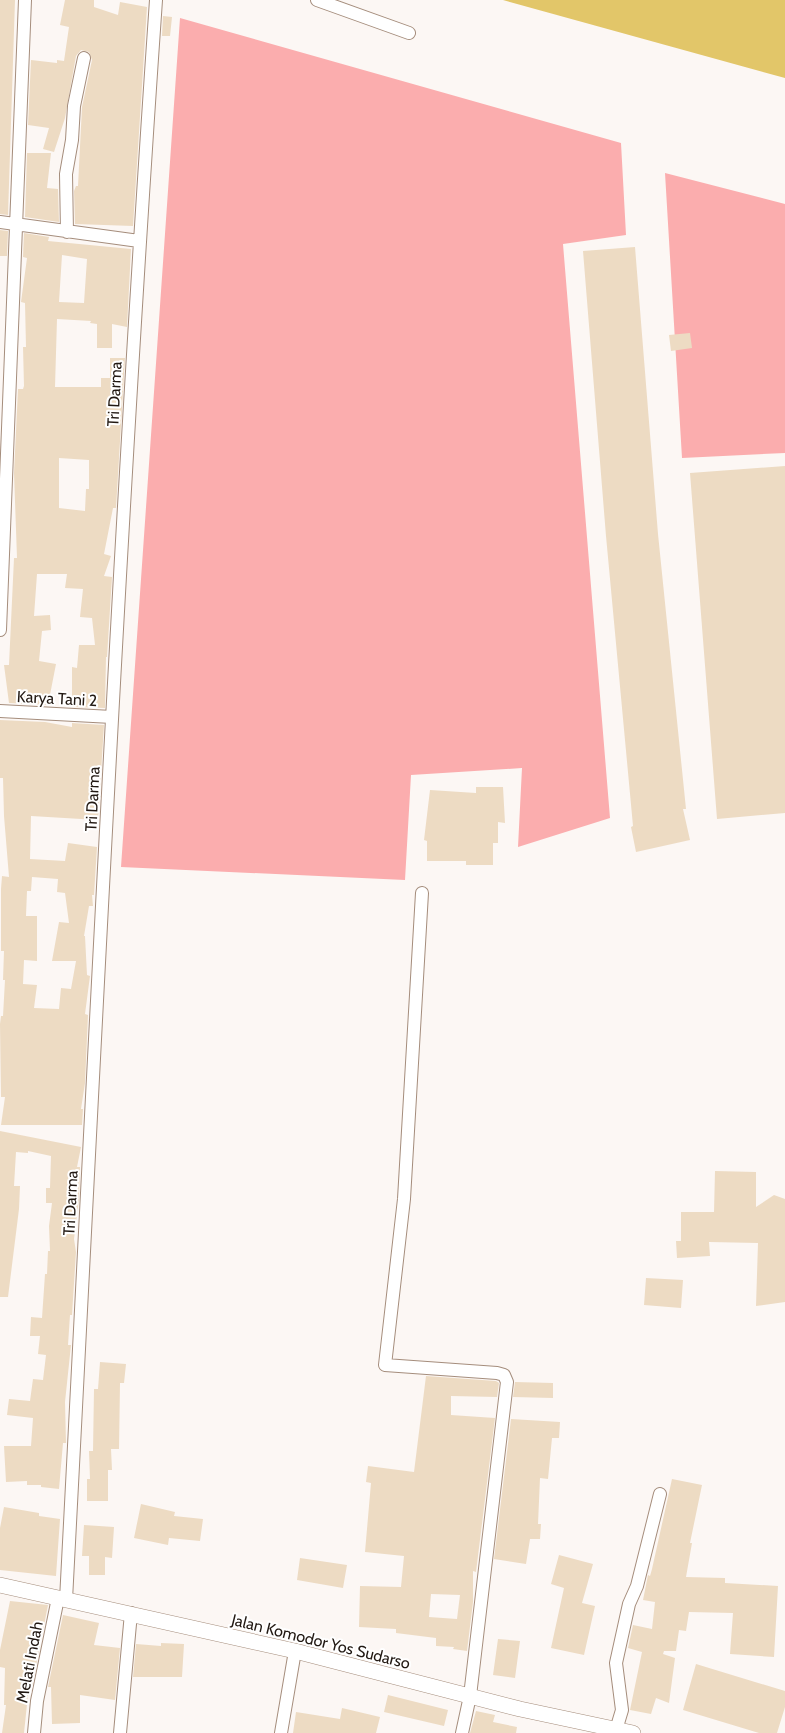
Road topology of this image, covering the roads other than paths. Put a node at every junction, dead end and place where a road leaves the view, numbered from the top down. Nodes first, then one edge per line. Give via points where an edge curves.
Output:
1 (25, 0) edge
2 (156, 0) edge
3 (317, 0) edge
4 (409, 33) dead end
5 (84, 58) dead end
6 (0, 222) edge
7 (17, 226) junction
8 (67, 232) junction
9 (139, 241) junction
10 (0, 630) edge
11 (0, 711) edge
12 (112, 717) junction
13 (422, 894) dead end
14 (660, 1494) dead end
15 (0, 1584) edge
16 (62, 1599) junction
17 (131, 1613) junction
18 (295, 1652) junction
19 (470, 1696) junction
20 (616, 1730) junction
21 (34, 1733) edge
22 (120, 1733) edge
23 (281, 1733) edge
24 (462, 1733) edge
25 (633, 1733) edge

1 - 7 street
2 - 9 street, Tri Darma
3 - 4 street
5 - 8 street via 74,106 66,174
6 - 7 street
7 - 8 street
7 - 10 street
8 - 9 street
9 - 12 street, Tri Darma
11 - 12 street, Karya Tani 2
12 - 16 street, Tri Darma
13 - 19 street via 407,1161 385,1365 498,1373 507,1378
14 - 20 street via 616,1663 622,1710
15 - 16 street, Jalan Komodor Yos Sudarso
16 - 17 street, Jalan Komodor Yos Sudarso
16 - 21 street, Melati Indah via 37,1701
17 - 18 street, Jalan Komodor Yos Sudarso
17 - 22 street
18 - 19 street, Jalan Komodor Yos Sudarso
18 - 23 street
19 - 20 street, Jalan Komodor Yos Sudarso
19 - 24 street
20 - 25 street, Jalan Komodor Yos Sudarso

